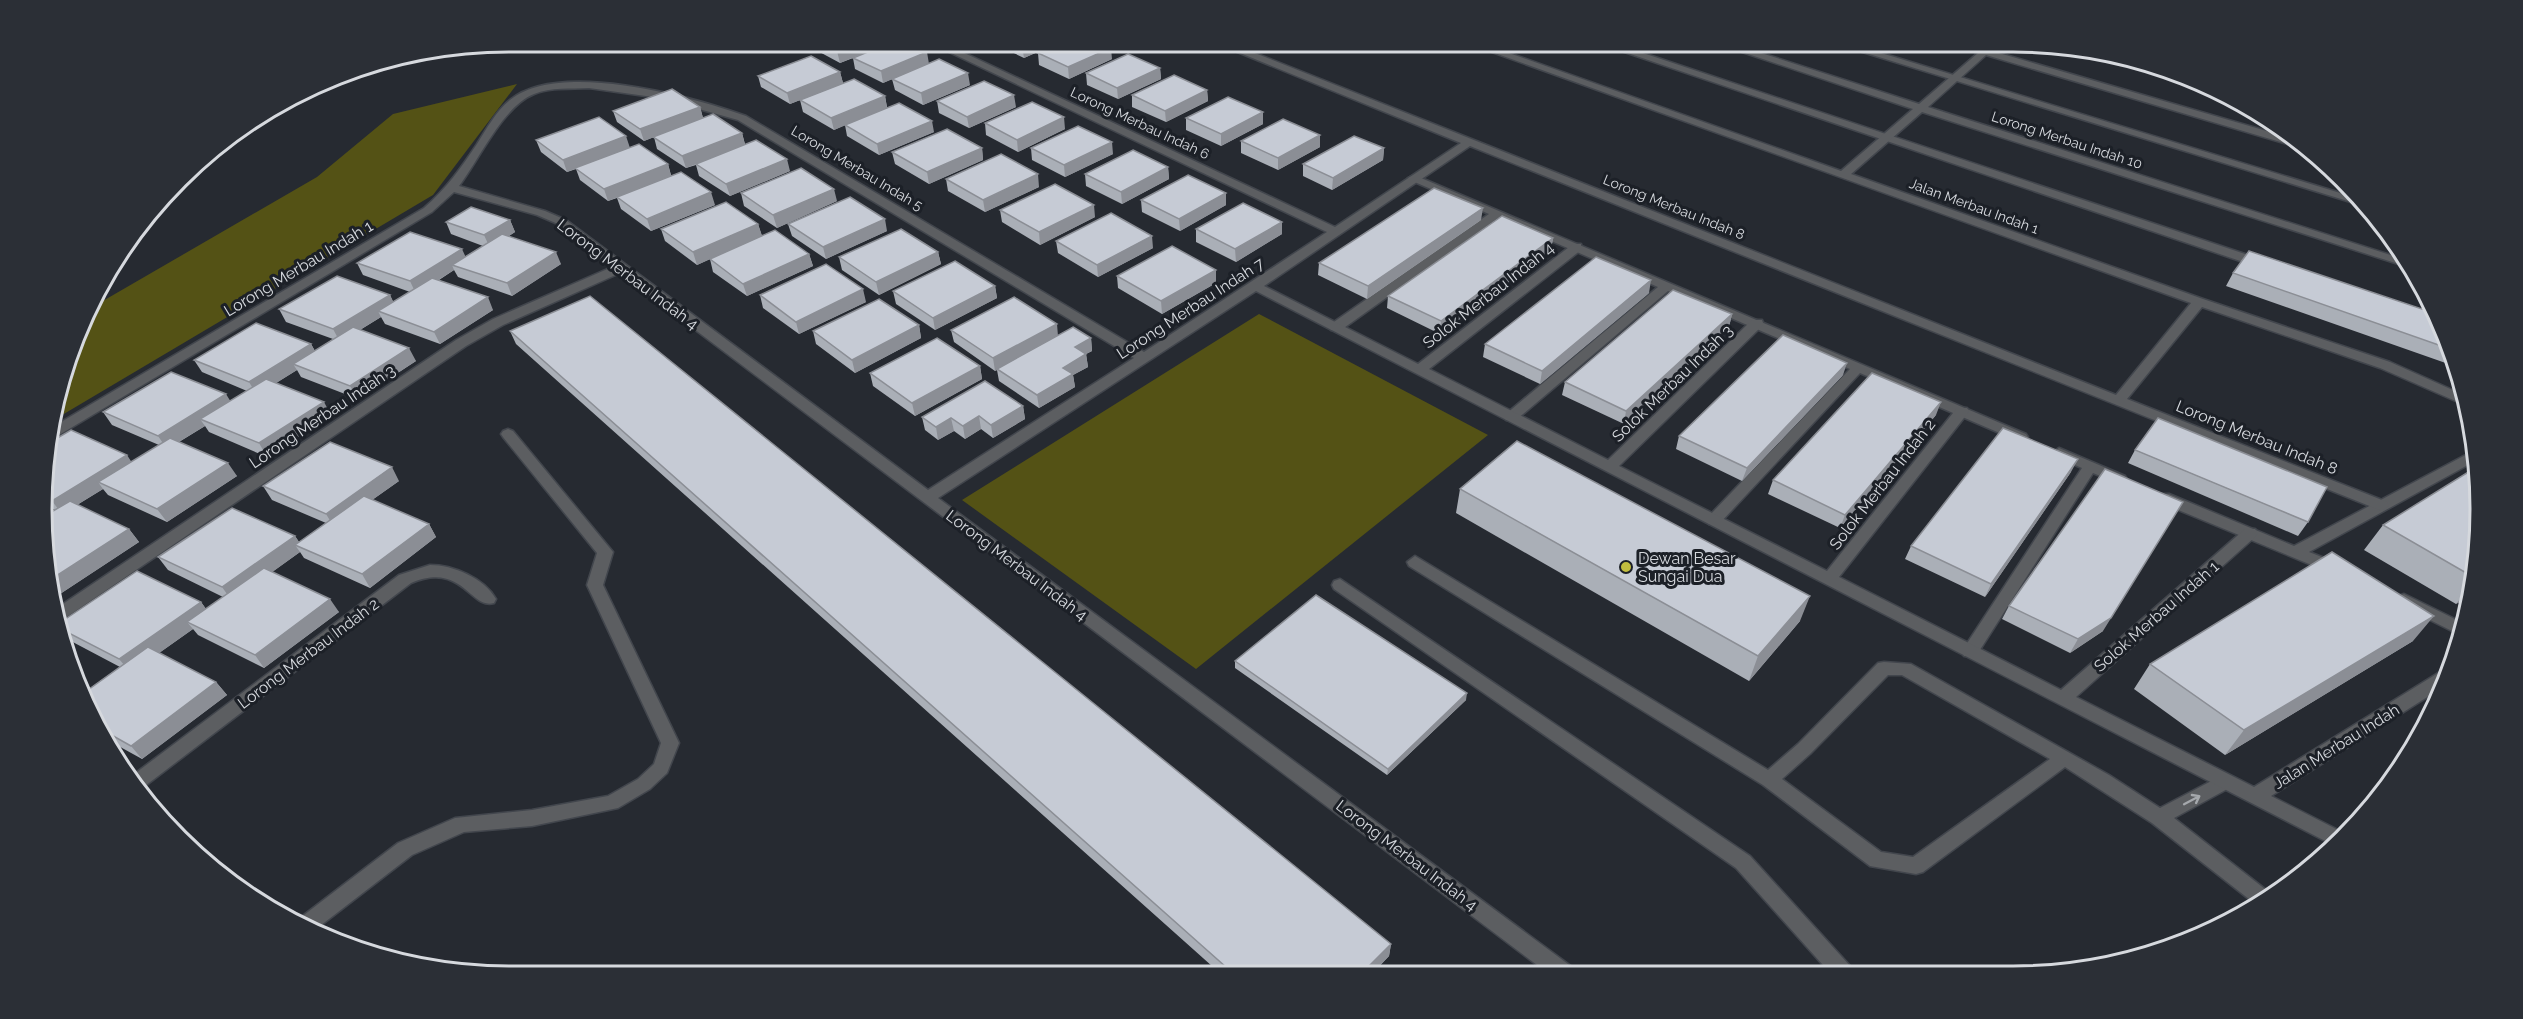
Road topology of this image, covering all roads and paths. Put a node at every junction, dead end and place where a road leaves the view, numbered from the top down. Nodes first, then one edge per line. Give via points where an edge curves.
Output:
1 (954, 52) edge
2 (1243, 52) edge
3 (1497, 52) edge
4 (1630, 52) edge
5 (1747, 52) edge
6 (1868, 52) edge
7 (1985, 52) joint
8 (1954, 78) junction
9 (528, 92) joint
10 (1920, 109) junction
11 (1887, 137) junction
12 (2280, 139) edge
13 (1469, 142) junction
14 (1843, 176) junction
15 (1414, 178) junction
16 (453, 188) junction
17 (2349, 199) edge
18 (1498, 213) junction
19 (1334, 231) junction
20 (1577, 247) junction
21 (2396, 261) edge
22 (621, 268) junction
23 (2276, 269) edge
24 (1667, 285) junction
25 (1255, 286) junction
26 (2199, 302) junction
27 (1757, 323) junction
28 (1336, 327) junction
29 (1144, 358) junction
30 (1859, 367) junction
31 (1419, 370) junction
32 (2457, 397) edge
33 (2119, 400) junction
34 (1962, 411) junction
35 (1511, 417) junction
36 (60, 429) edge
37 (508, 434) dead end
38 (2468, 459) edge
39 (2090, 466) junction
40 (1609, 467) junction
41 (2133, 484) edge
42 (2154, 493) edge
43 (927, 498) junction
44 (2382, 506) junction
45 (1714, 520) junction
46 (2250, 533) junction
47 (2297, 551) junction
48 (1415, 562) dead end
49 (2351, 576) edge
50 (1829, 579) junction
51 (1340, 585) dead end
52 (2394, 595) edge
53 (488, 598) dead end
54 (64, 612) edge
55 (2455, 626) edge
56 (1970, 652) junction
57 (2436, 683) edge
58 (2062, 699) junction
59 (2064, 758) junction
60 (141, 779) edge
61 (1769, 780) junction
62 (2225, 782) junction
63 (2254, 797) junction
64 (2159, 818) junction
65 (2333, 837) edge
66 (2258, 895) edge
67 (311, 921) edge
68 (1554, 966) edge
69 (1837, 966) edge

1 - 19 street, Lorong Merbau Indah 6
2 - 13 street, Lorong Merbau Indah 8
3 - 14 street, Jalan Merbau Indah 1
4 - 11 street
5 - 10 street, Lorong Merbau Indah 10
6 - 8 street
7 - 8 street
7 - 12 street
8 - 10 street
8 - 17 street
9 - 16 street, Lorong Merbau Indah 1 via 512,102
9 - 29 street, Lorong Merbau Indah 5 via 556,86 654,93 715,107 742,118
10 - 11 street
10 - 21 street, Lorong Merbau Indah 10
11 - 14 street
11 - 23 street
13 - 15 street, Lorong Merbau Indah 7
13 - 33 street, Lorong Merbau Indah 8
14 - 26 street, Jalan Merbau Indah 1
15 - 18 street
15 - 19 street, Lorong Merbau Indah 7
16 - 22 street, Lorong Merbau Indah 4 via 562,222
16 - 36 street, Lorong Merbau Indah 1 via 428,210
18 - 20 street
18 - 28 street
19 - 25 street, Lorong Merbau Indah 7
20 - 24 street
20 - 31 street, Solok Merbau Indah 4
22 - 43 street, Lorong Merbau Indah 4
22 - 54 street, Lorong Merbau Indah 3 via 498,321 462,343
24 - 27 street
24 - 35 street
25 - 28 street
25 - 29 street, Lorong Merbau Indah 7
26 - 32 street, Jalan Merbau Indah 1 via 2385,365
26 - 33 street
27 - 30 street
27 - 40 street, Solok Merbau Indah 3
28 - 31 street
29 - 43 street, Lorong Merbau Indah 7
30 - 34 street
30 - 45 street
31 - 35 street
33 - 44 street, Lorong Merbau Indah 8
34 - 39 street
34 - 50 street, Solok Merbau Indah 2
35 - 40 street
37 - 67 street via 605,552 594,585 670,743 661,768 644,784 612,803 532,819 462,824 414,844
38 - 44 street
39 - 41 street
39 - 56 street
40 - 45 street
42 - 46 street
43 - 68 street, Lorong Merbau Indah 4
44 - 47 street
45 - 50 street
46 - 47 street
46 - 58 street, Solok Merbau Indah 1
47 - 49 street
48 - 61 street
50 - 56 street
51 - 69 street via 1743,862
52 - 55 street
53 - 60 street, Lorong Merbau Indah 2 via 456,572 422,571 405,579
56 - 58 street
57 - 63 street, Jalan Merbau Indah
58 - 62 street
59 - 61 street via 1916,866 1876,860
59 - 61 street via 1905,669 1884,668
59 - 64 street
62 - 63 street
64 -> 62 street
63 - 65 street
64 - 66 street

